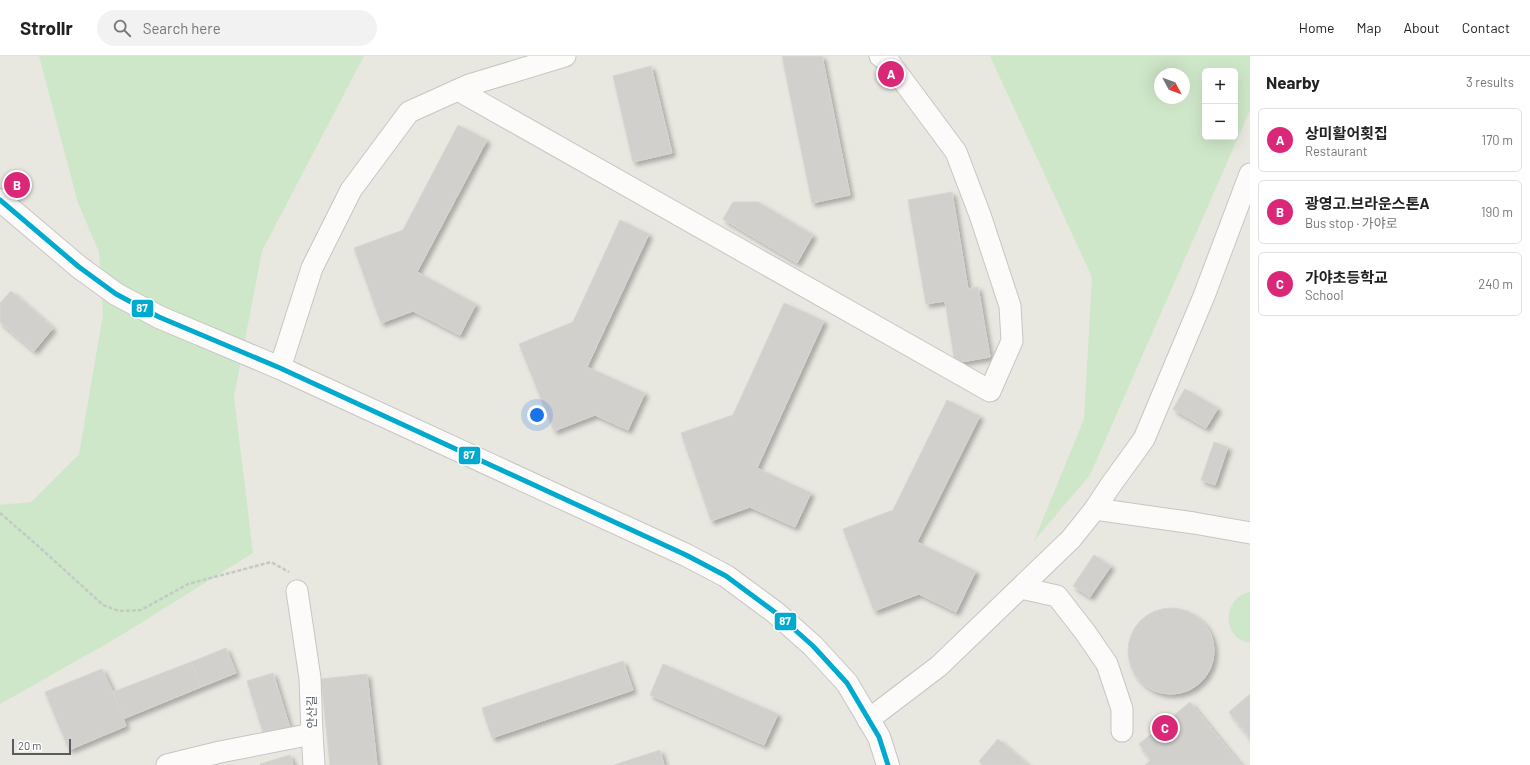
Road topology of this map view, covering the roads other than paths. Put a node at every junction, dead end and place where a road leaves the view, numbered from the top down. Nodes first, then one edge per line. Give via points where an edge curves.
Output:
1 (565, 56) edge
2 (880, 56) edge
3 (458, 90) junction
4 (1250, 174) edge
5 (1, 203) edge
6 (280, 368) junction
7 (1095, 509) junction
8 (1250, 532) edge
9 (1021, 588) junction
10 (297, 591) road end
11 (868, 720) junction
12 (1122, 731) dead end
13 (312, 734) junction
14 (167, 765) edge
15 (314, 765) edge
16 (888, 765) edge

1 - 3 street
2 - 3 street via 890,63 956,152 1008,299 1012,340 990,391
3 - 6 street via 408,112 351,190 312,268
4 - 7 street via 1204,296 1144,439
5 - 6 street via 116,294 159,317
6 - 11 street via 686,555 726,576 776,613 812,646 847,682
7 - 8 street
7 - 9 street via 1071,539
9 - 11 street via 939,666
9 - 12 street via 1057,596 1085,632 1107,664 1122,709
10 - 13 street, 안산길 via 310,678
11 - 16 street via 879,737
13 - 14 street, 안산길
13 - 15 street

